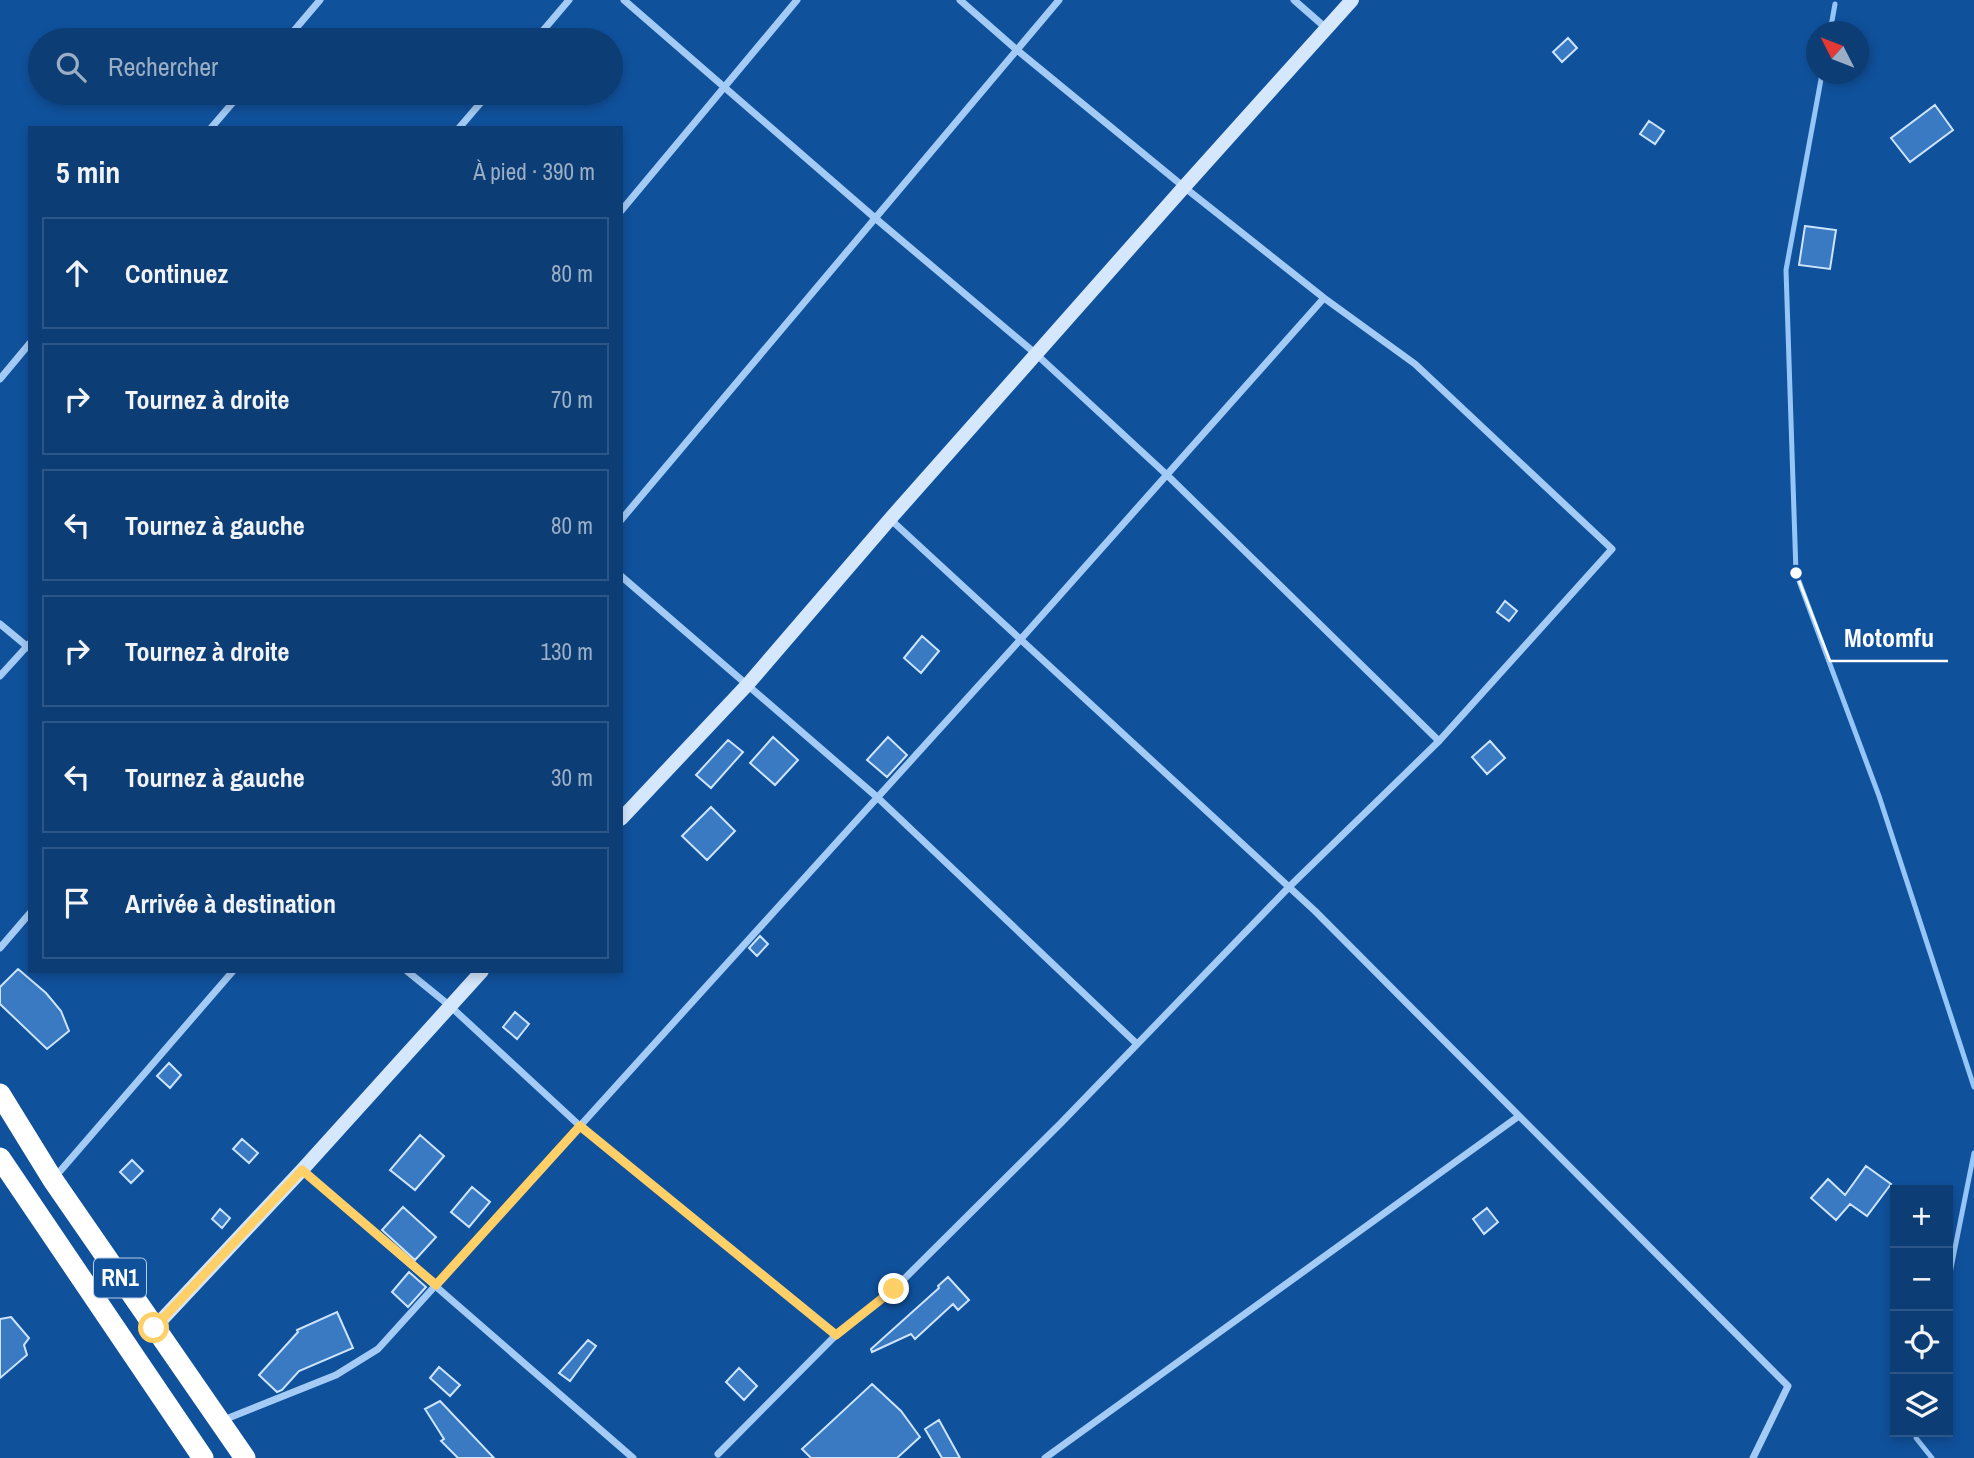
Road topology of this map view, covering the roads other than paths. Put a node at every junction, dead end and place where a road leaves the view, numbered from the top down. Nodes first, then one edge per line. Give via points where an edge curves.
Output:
1 (320, 0) edge
2 (569, 0) edge
3 (624, 0) edge
4 (797, 0) edge
5 (960, 0) edge
6 (1059, 0) edge
7 (1294, 0) edge
8 (1352, 0) edge
9 (296, 28) edge
10 (545, 28) edge
11 (1326, 28) junction
12 (1017, 50) junction
13 (725, 87) junction
14 (231, 105) edge
15 (479, 105) edge
16 (213, 126) edge
17 (461, 126) edge
18 (1184, 187) junction
19 (623, 209) edge
20 (875, 218) junction
21 (1324, 298) junction
22 (28, 345) edge
23 (1036, 354) junction
24 (0, 379) edge
25 (1167, 475) junction
26 (623, 518) edge
27 (890, 519) junction
28 (623, 578) edge
29 (0, 624) edge
30 (1020, 640) junction
31 (28, 645) edge
32 (28, 647) edge
33 (0, 676) edge
34 (748, 684) junction
35 (1439, 741) junction
36 (877, 797) junction
37 (623, 816) edge
38 (1289, 887) junction
39 (28, 915) edge
40 (0, 948) edge
41 (231, 973) edge
42 (409, 973) edge
43 (480, 973) edge
44 (450, 1006) junction
45 (1137, 1044) junction
46 (0, 1094) edge
47 (1519, 1116) junction
48 (580, 1126) junction
49 (0, 1158) edge
50 (302, 1170) junction
51 (53, 1180) junction
52 (436, 1285) junction
53 (154, 1328) junction
54 (836, 1335) junction
55 (220, 1421) junction
56 (718, 1454) dead end
57 (203, 1458) edge
58 (245, 1458) edge
59 (633, 1458) edge
60 (1045, 1458) edge
61 (1753, 1458) edge

1 - 9 street
2 - 10 street
3 - 13 street
4 - 13 street
5 - 12 street
6 - 12 street
7 - 11 street
8 - 11 street
11 - 18 street
12 - 18 street
12 - 20 street
13 - 19 street
13 - 20 street
14 - 16 street
15 - 17 street
18 - 21 street
18 - 23 street
20 - 23 street
20 - 26 street
21 - 25 street
21 - 35 street via 1415,364 1612,549
22 - 24 street
23 - 25 street
23 - 27 street
25 - 30 street
25 - 35 street
27 - 30 street
27 - 34 street
28 - 34 street
29 - 31 street
30 - 36 street
30 - 38 street
32 - 33 street
34 - 36 street
34 - 37 street
35 - 38 street
36 - 45 street
36 - 48 street
38 - 45 street
38 - 47 street
39 - 40 street
41 - 51 street
42 - 44 street
43 - 44 street
44 - 48 street
44 - 50 street
45 - 54 street via 894,1289
46 - 51 highway, RN1
47 - 60 street
47 - 61 street via 1788,1386
48 - 52 street
48 - 54 street
49 - 57 highway, RN1
50 - 52 street
50 - 53 street
51 - 53 highway, RN1
52 - 55 street via 368,1356 336,1376
52 - 59 street
53 - 55 highway, RN1
54 - 56 street
55 - 58 highway, RN1

